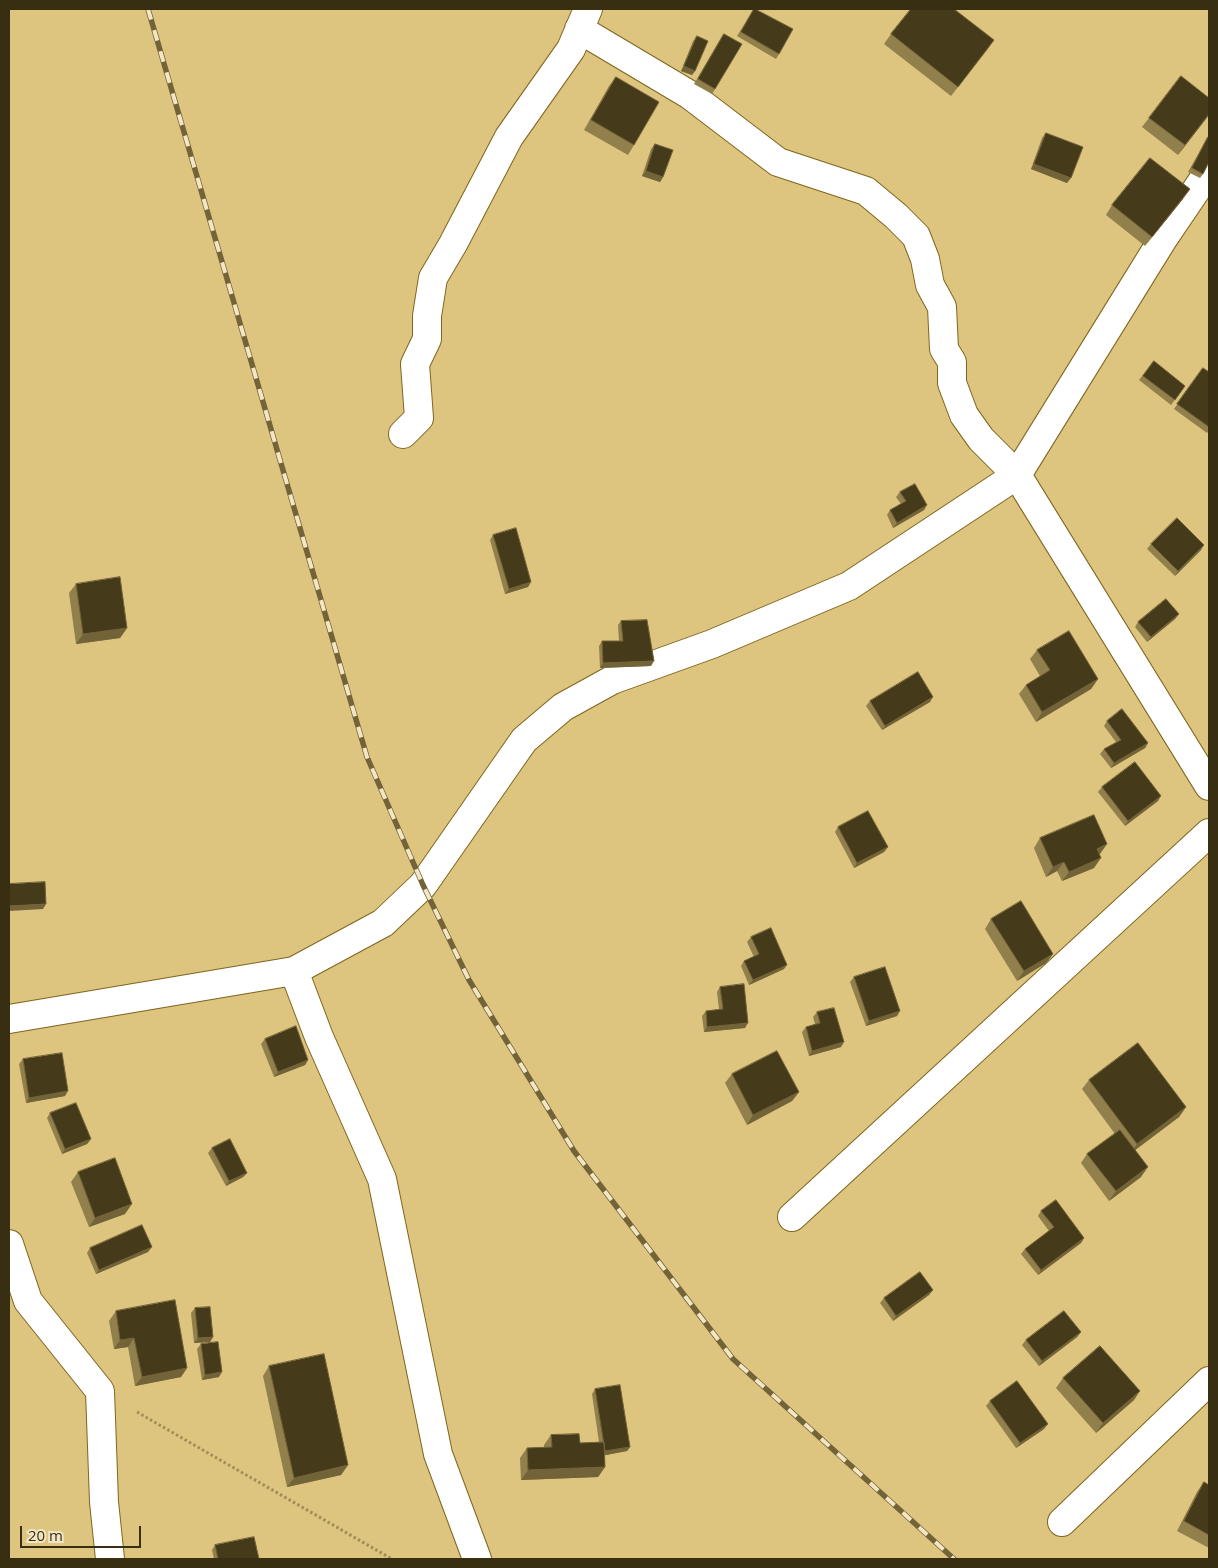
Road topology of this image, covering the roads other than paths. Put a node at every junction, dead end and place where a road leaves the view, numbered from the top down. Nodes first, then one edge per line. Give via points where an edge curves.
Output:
1 (584, 19) edge
2 (1209, 171) edge
3 (403, 434) dead end
4 (1017, 475) junction
5 (1209, 786) edge
6 (1209, 833) edge
7 (294, 972) junction
8 (9, 1020) edge
9 (792, 1216) dead end
10 (9, 1244) edge
11 (1206, 1390) edge
12 (1062, 1522) dead end
13 (110, 1559) edge
14 (476, 1559) edge

1 - 3 street via 571,48 509,137 432,278 426,339 415,364 419,418
1 - 4 street via 778,162 866,191 916,236 930,285 942,307 944,349 952,362 952,383 964,415 981,439
2 - 4 street via 1163,239
4 - 5 street
4 - 7 street via 849,586 712,644 612,680 563,707 524,740 423,885 383,923
6 - 9 street
7 - 8 street
7 - 14 street via 319,1038 382,1179 438,1454
10 - 13 street via 28,1301 100,1391 104,1502
11 - 12 street

